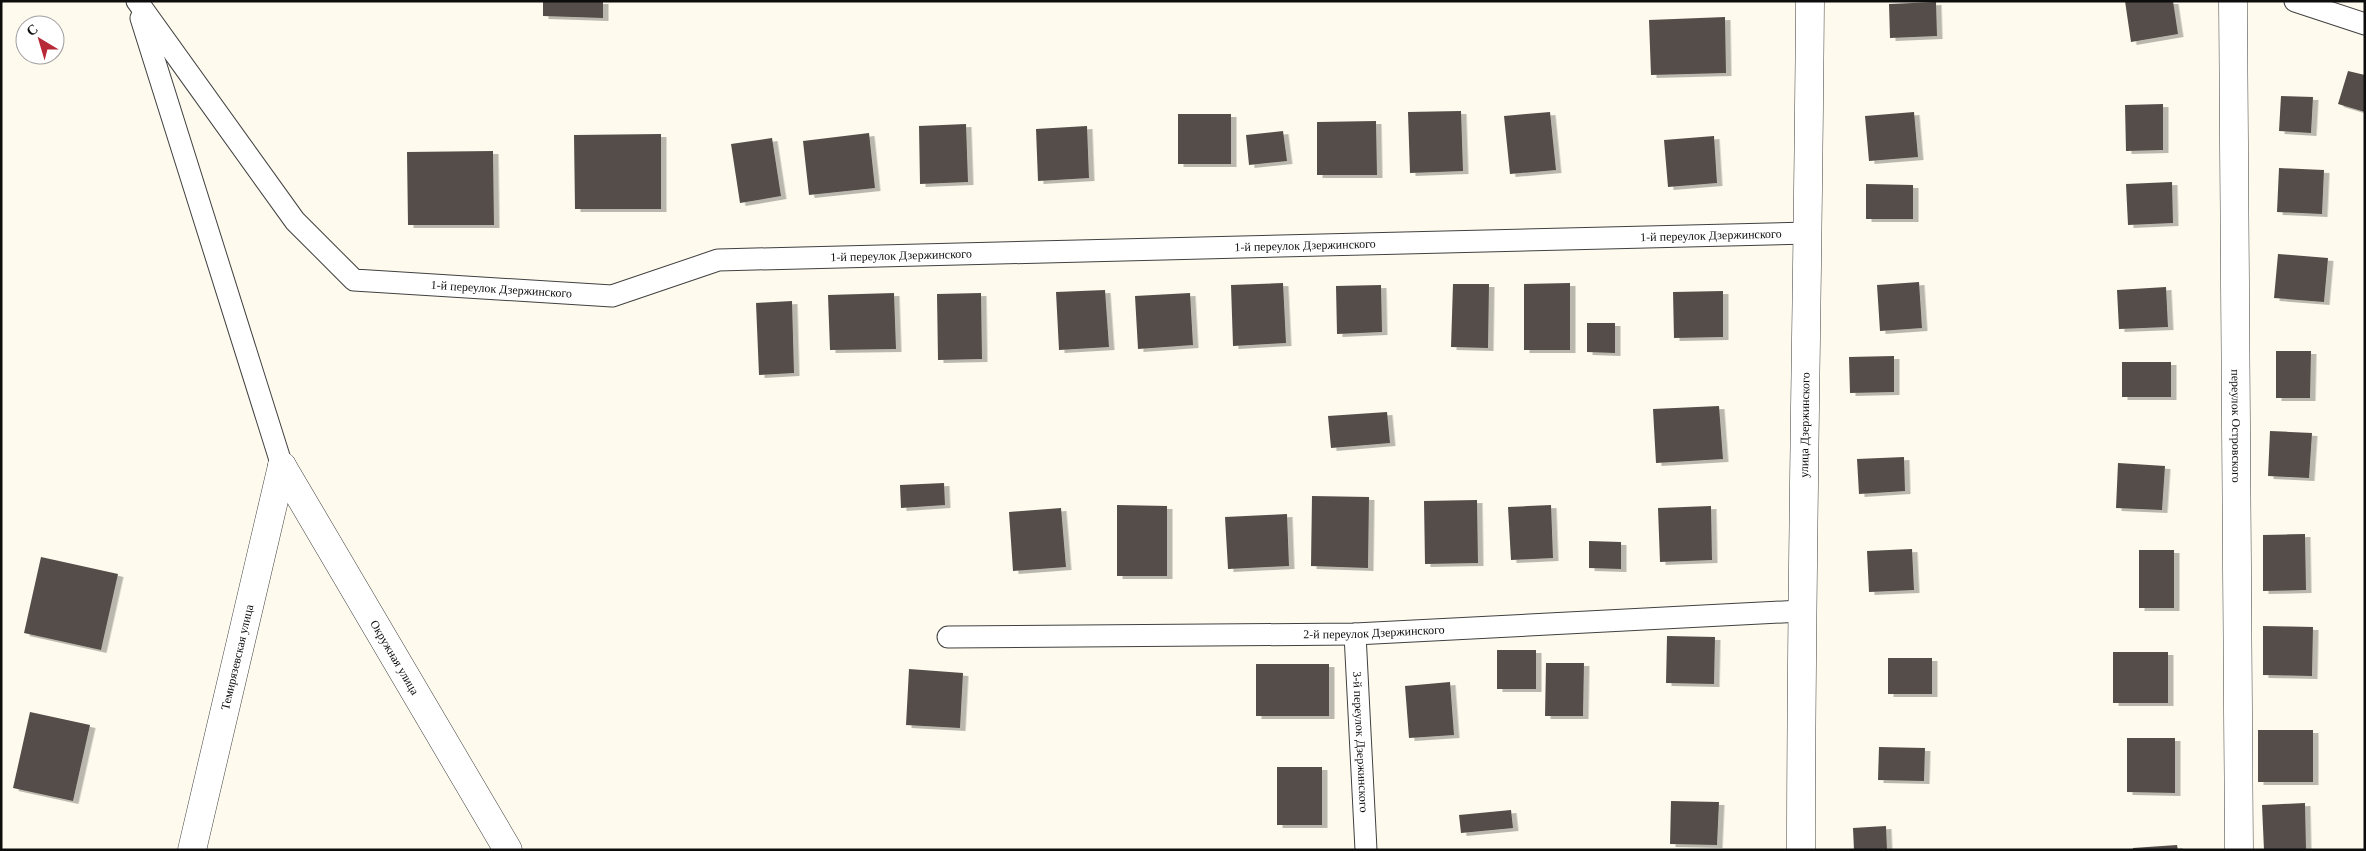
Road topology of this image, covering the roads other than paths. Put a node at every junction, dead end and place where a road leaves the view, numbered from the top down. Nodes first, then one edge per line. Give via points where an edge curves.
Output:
1 (136, 1) edge
2 (1810, 1) edge
3 (2233, 1) edge
4 (2295, 1) edge
5 (2365, 24) edge
6 (1808, 233) junction
7 (282, 466) junction
8 (1801, 610) junction
9 (1355, 634) junction
10 (948, 637) dead end
11 (192, 850) edge
12 (508, 850) edge
13 (1366, 850) edge
14 (1801, 850) edge
15 (2240, 850) edge

1 - 6 lane, 1-й переулок Дзержинского via 295,221 354,280 612,296 718,260
1 - 7 lane
2 - 6 street, улица Дзержинского
3 - 15 street, переулок Островского
4 - 5 lane
6 - 8 street, улица Дзержинского
7 - 11 street, Темирязевская улица
7 - 12 street, Окружная улица
8 - 9 lane, 2-й переулок Дзержинского
8 - 14 street, улица Дзержинского
9 - 10 lane, 2-й переулок Дзержинского
9 - 13 lane, 3-й переулок Дзержинского

